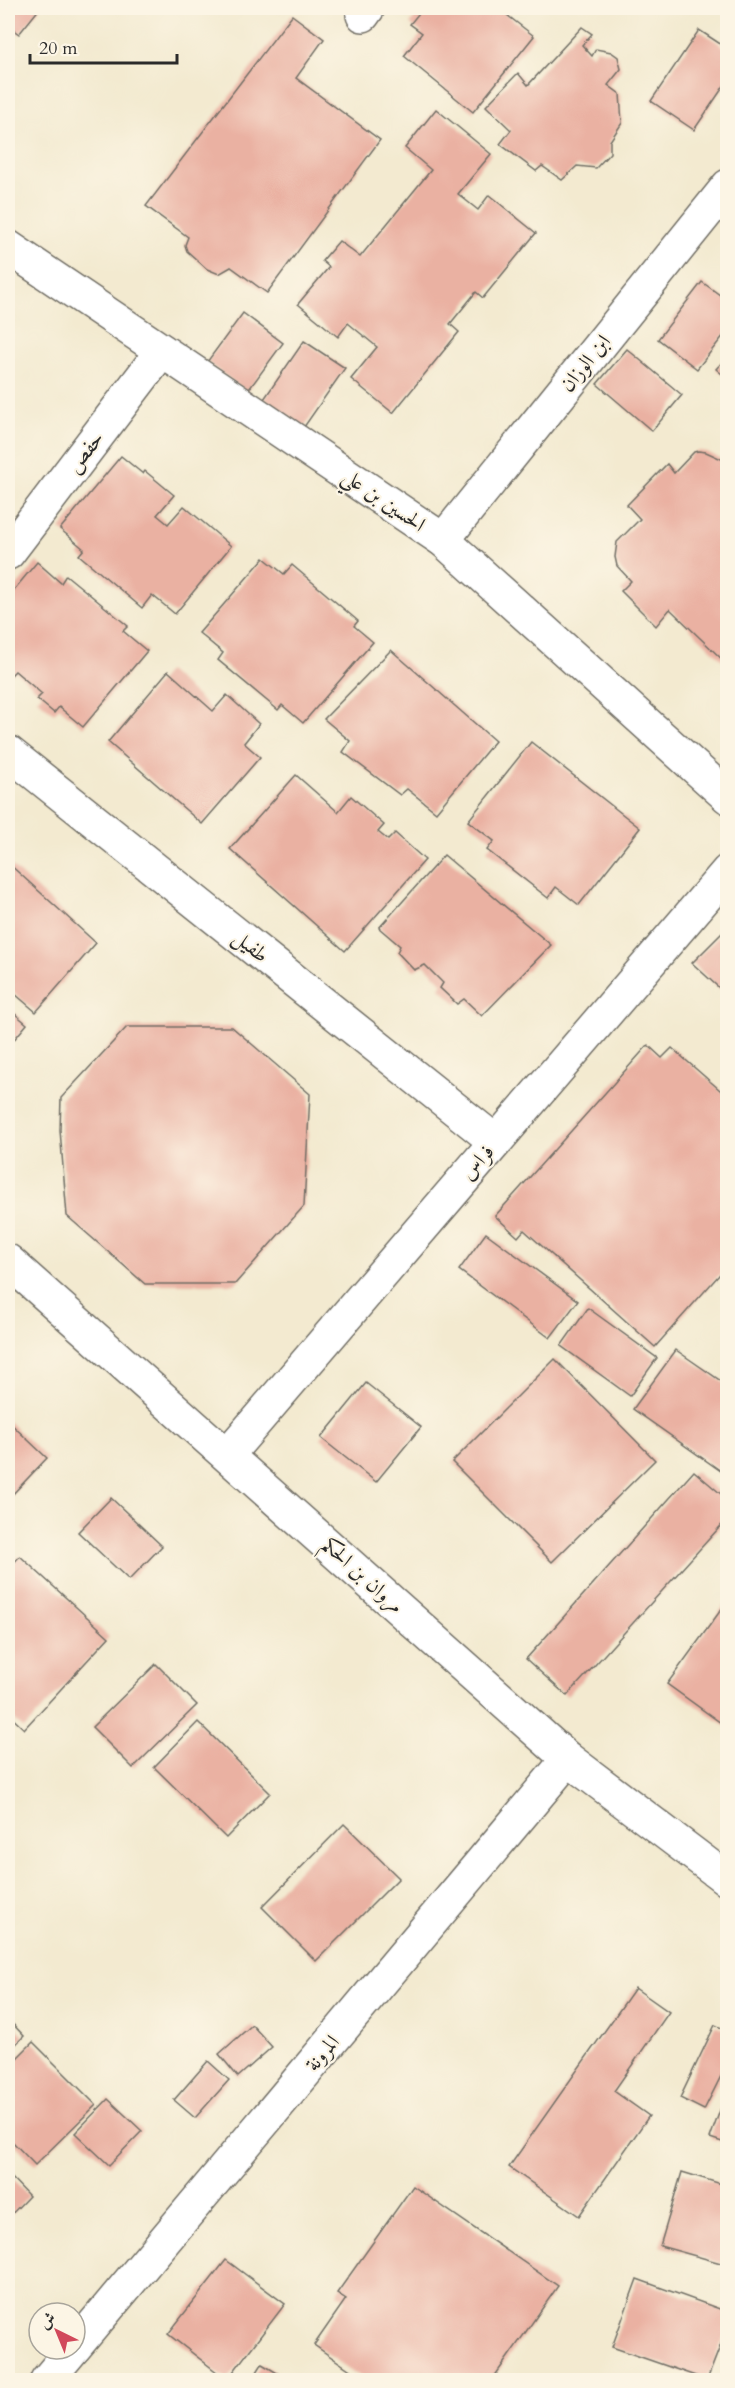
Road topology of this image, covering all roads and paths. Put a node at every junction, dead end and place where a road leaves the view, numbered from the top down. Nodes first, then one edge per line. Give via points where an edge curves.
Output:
1 (728, 186) edge
2 (8, 247) edge
3 (162, 351) junction
4 (444, 540) junction
5 (8, 553) edge
6 (8, 752) edge
7 (728, 797) edge
8 (728, 871) edge
9 (495, 1141) junction
10 (8, 1261) edge
11 (228, 1454) junction
12 (568, 1759) junction
13 (728, 1880) edge
14 (87, 2332) edge
15 (63, 2361) edge
16 (46, 2380) edge

1 - 4 street, ابن الوزان
2 - 3 street, الحسين بن علي
3 - 4 street, الحسين بن علي
3 - 5 street, حفص
4 - 7 street, الحسين بن علي
6 - 9 street, طفيل
8 - 9 street, فراس
9 - 11 street, فراس
10 - 11 street, مروان بن الحكم
11 - 12 street, مروان بن الحكم
12 - 13 street, مروان بن الحكم
12 - 14 street, المرونة
15 - 16 street, المرونة

